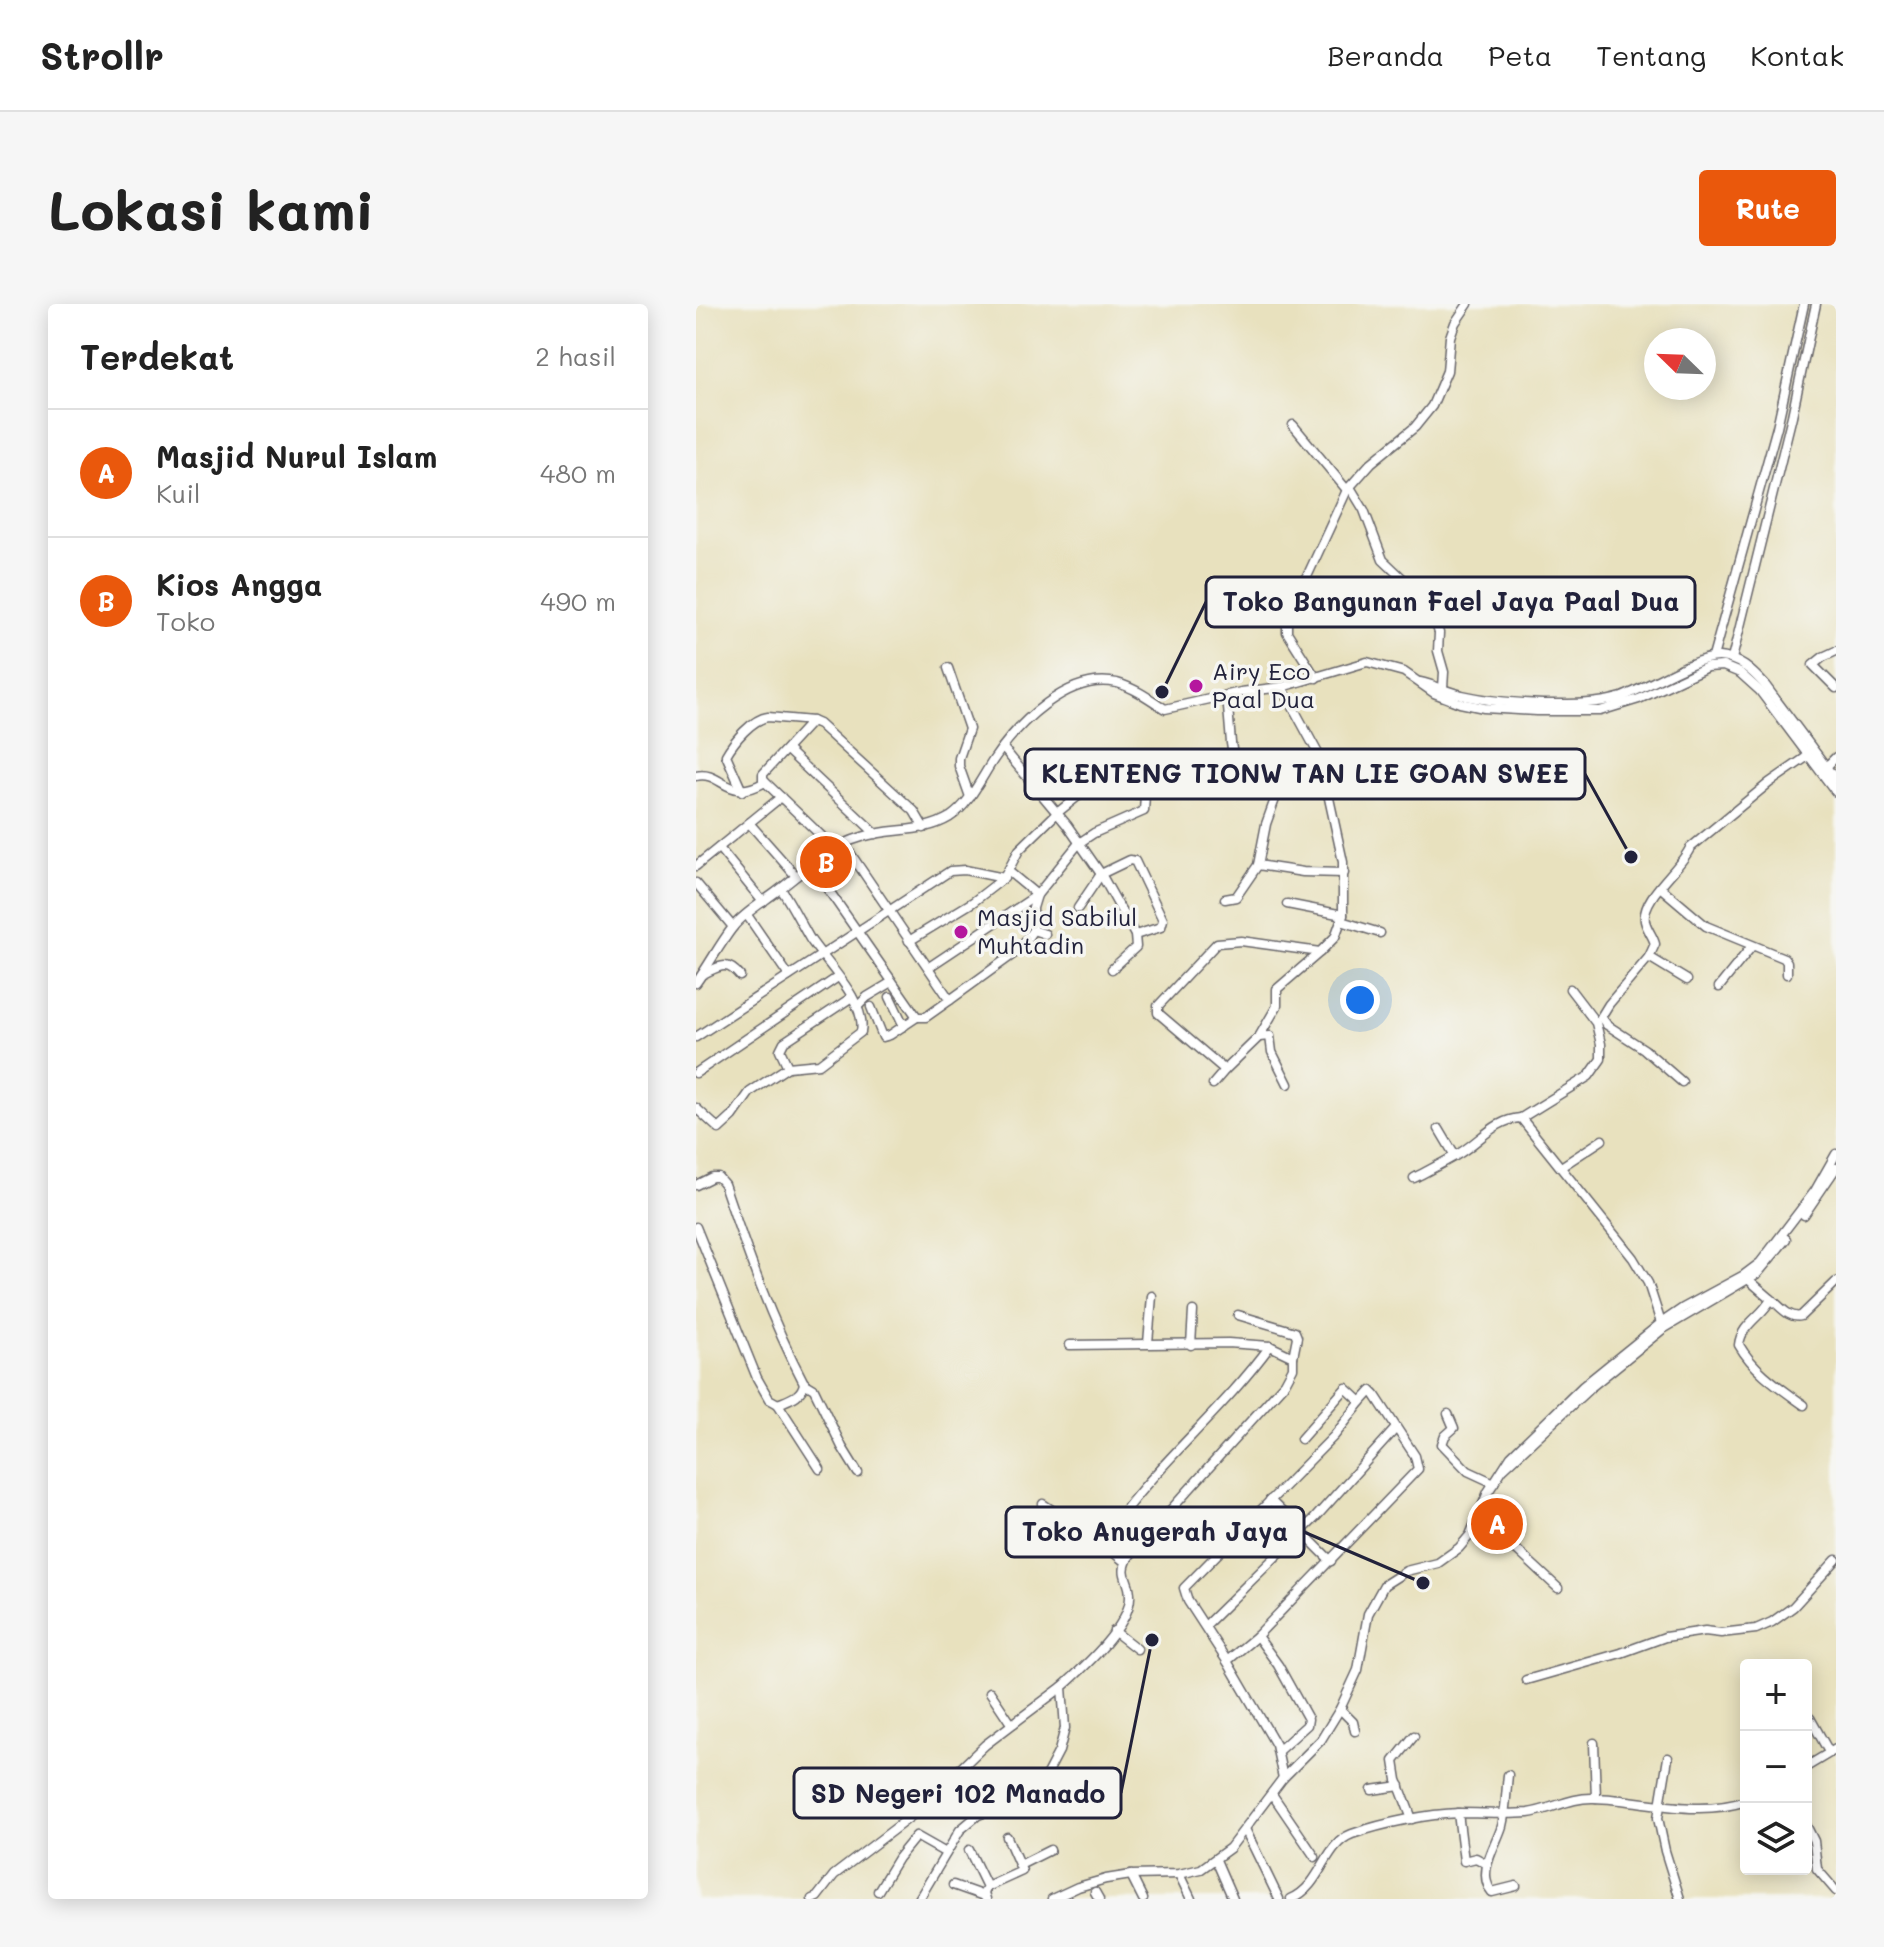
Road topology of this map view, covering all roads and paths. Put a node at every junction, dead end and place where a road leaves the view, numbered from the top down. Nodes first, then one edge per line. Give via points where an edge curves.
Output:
1 (1468, 304) edge
2 (1803, 308) edge
3 (1814, 309) edge
4 (1293, 425) dead end
5 (1349, 488) junction
6 (1836, 651) edge
7 (1713, 657) junction
8 (1732, 659) junction
9 (948, 668) dead end
10 (1316, 678) junction
11 (1416, 681) junction
12 (1282, 687) junction
13 (1443, 688) junction
14 (1836, 688) edge
15 (1227, 695) junction
16 (1508, 704) junction
17 (812, 721) junction
18 (1003, 748) junction
19 (787, 750) junction
20 (1808, 756) junction
21 (1836, 757) edge
22 (1826, 767) junction
23 (696, 776) edge
24 (1237, 780) dead end
25 (1836, 780) edge
26 (765, 782) junction
27 (1279, 788) dead end
28 (742, 791) junction
29 (1836, 792) edge
30 (781, 797) junction
31 (970, 797) junction
32 (1057, 813) junction
33 (749, 823) junction
34 (924, 828) junction
35 (876, 834) junction
36 (1079, 843) junction
37 (844, 844) junction
38 (719, 848) junction
39 (834, 848) junction
40 (811, 865) junction
41 (1258, 865) junction
42 (696, 866) edge
43 (1344, 873) junction
44 (1006, 874) junction
45 (1101, 874) junction
46 (796, 876) junction
47 (696, 883) edge
48 (1660, 887) junction
49 (781, 889) junction
50 (1037, 895) junction
51 (1225, 899) dead end
52 (763, 902) junction
53 (1287, 904) dead end
54 (1078, 908) dead end
55 (888, 910) junction
56 (747, 915) junction
57 (1342, 918) junction
58 (733, 927) junction
59 (1033, 930) junction
60 (857, 931) junction
61 (1380, 933) dead end
62 (1045, 934) dead end
63 (1135, 935) junction
64 (909, 941) junction
65 (1752, 946) junction
66 (1320, 952) junction
67 (824, 956) junction
68 (1649, 957) junction
69 (929, 967) junction
70 (1112, 969) dead end
71 (1787, 974) dead end
72 (702, 975) junction
73 (740, 976) dead end
74 (789, 976) junction
75 (838, 977) junction
76 (1687, 980) dead end
77 (892, 982) junction
78 (696, 983) edge
79 (1719, 987) dead end
80 (1570, 989) dead end
81 (852, 997) junction
82 (890, 997) dead end
83 (950, 1000) junction
84 (857, 1007) junction
85 (871, 1007) dead end
86 (917, 1017) junction
87 (904, 1026) junction
88 (696, 1037) edge
89 (1259, 1037) junction
90 (788, 1067) junction
91 (1225, 1070) junction
92 (696, 1073) edge
93 (1682, 1082) dead end
94 (1213, 1084) dead end
95 (1288, 1084) dead end
96 (696, 1108) edge
97 (1521, 1118) junction
98 (1439, 1129) dead end
99 (1602, 1140) dead end
100 (1836, 1154) edge
101 (1455, 1156) junction
102 (1561, 1167) junction
103 (1834, 1167) edge
104 (696, 1172) edge
105 (1414, 1178) dead end
106 (699, 1183) edge
107 (696, 1227) edge
108 (1749, 1280) junction
109 (1836, 1282) edge
110 (1152, 1296) dead end
111 (1771, 1299) junction
112 (1193, 1311) dead end
113 (1238, 1315) dead end
114 (1661, 1323) junction
115 (1148, 1343) junction
116 (1070, 1345) dead end
117 (1191, 1345) junction
118 (1270, 1346) junction
119 (1293, 1357) junction
120 (804, 1383) junction
121 (1361, 1402) junction
122 (778, 1404) junction
123 (1804, 1405) dead end
124 (1448, 1414) dead end
125 (1396, 1428) junction
126 (1301, 1439) dead end
127 (820, 1469) dead end
128 (1504, 1469) junction
129 (858, 1473) dead end
130 (1494, 1483) junction
131 (1270, 1500) junction
132 (1043, 1504) dead end
133 (1475, 1523) junction
134 (1301, 1532) junction
135 (1102, 1543) junction
136 (1836, 1560) edge
137 (1331, 1561) junction
138 (1125, 1562) junction
139 (1558, 1588) dead end
140 (1205, 1626) junction
141 (1114, 1631) junction
142 (1257, 1636) junction
143 (1137, 1649) dead end
144 (1227, 1661) junction
145 (1526, 1680) dead end
146 (1062, 1687) junction
147 (990, 1692) dead end
148 (1340, 1709) junction
149 (1812, 1721) edge
150 (1014, 1723) junction
151 (1355, 1731) dead end
152 (1414, 1736) dead end
153 (1594, 1743) dead end
154 (1833, 1750) edge
155 (1278, 1751) junction
156 (1668, 1758) dead end
157 (1812, 1763) edge
158 (1508, 1775) dead end
159 (1283, 1778) junction
160 (1400, 1786) junction
161 (1372, 1790) dead end
162 (1272, 1794) junction
163 (1596, 1798) junction
164 (1740, 1802) edge
165 (1659, 1807) junction
166 (1458, 1813) junction
167 (1504, 1813) junction
168 (1412, 1819) junction
169 (1245, 1829) junction
170 (1007, 1837) dead end
171 (1812, 1837) edge
172 (969, 1850) dead end
173 (1050, 1850) dead end
174 (946, 1853) junction
175 (1315, 1857) dead end
176 (1216, 1860) junction
177 (1487, 1864) junction
178 (1020, 1865) junction
179 (1179, 1874) junction
180 (1131, 1875) junction
181 (953, 1885) dead end
182 (1516, 1886) dead end
183 (878, 1891) dead end
184 (1836, 1891) edge
185 (986, 1894) edge
186 (812, 1899) edge
187 (919, 1899) edge
188 (1052, 1899) edge
189 (1143, 1899) edge
190 (1191, 1899) edge
191 (1233, 1899) edge
192 (1279, 1899) edge
193 (1291, 1899) edge
194 (1680, 1899) edge

1 - 5 street via 1450,337 1447,371 1432,406
2 - 3 street
2 - 7 street via 1777,427
3 - 8 street
4 - 5 street
5 - 10 street via 1286,626
5 - 13 street via 1364,510 1383,560 1433,613
6 - 14 street via 1813,666
7 - 8 street
7 - 16 street via 1620,697
8 - 22 street via 1759,679
9 - 31 street via 969,729 959,766
10 - 11 street via 1367,662 1392,667
10 - 12 street
11 - 13 street
11 - 16 street via 1447,699 1484,708
12 - 15 street
12 - 43 street via 1324,769
13 - 16 street
15 - 18 street via 1165,709 1132,688 1094,682 1053,700 1021,725
15 - 24 street
16 - 20 street via 1600,711 1707,667 1723,666 1750,680
17 - 19 street
17 - 28 street via 763,717 753,724 726,755
17 - 34 street via 914,811
18 - 31 street
18 - 32 street
19 - 26 street via 763,774
19 - 35 street
20 - 29 street
20 - 48 street via 1690,848
21 - 22 street
22 - 25 street
23 - 28 street via 704,774
26 - 28 street
26 - 30 street
27 - 41 street
30 - 33 street
30 - 39 street
31 - 34 street via 959,810
32 - 36 street
32 - 36 street via 1091,788 1145,795 1144,811
32 - 44 street via 1019,850
33 - 38 street
33 - 46 street
34 - 35 street
35 - 37 street
36 - 45 street
36 - 50 street
37 - 39 street
37 - 55 street
38 - 42 street
38 - 52 street
39 - 40 street
40 - 46 street
40 - 60 street
41 - 43 street
41 - 51 street via 1236,897
43 - 57 street
44 - 50 street
44 - 55 street via 956,869
44 - 64 street via 973,902
45 - 54 street
45 - 63 street
45 - 63 street via 1130,860 1137,862 1163,920 1161,927
46 - 49 street
47 - 58 street
48 - 65 street via 1706,926
48 - 68 street via 1646,910 1646,927 1655,944
49 - 52 street
49 - 67 street
50 - 59 street
50 - 69 street
52 - 56 street
53 - 57 street
55 - 60 street
55 - 64 street
56 - 58 street
56 - 74 street
57 - 61 street
57 - 66 street via 1335,937
58 - 72 street
59 - 62 street
59 - 83 street via 1010,958
60 - 67 street
60 - 77 street
63 - 70 street via 1136,947
64 - 69 street
65 - 71 street via 1784,958
65 - 79 street
66 - 89 street via 1277,989 1277,1006
66 - 91 street via 1241,941 1217,943 1158,1006 1158,1013
67 - 74 street
67 - 75 street
68 - 76 street
68 - 93 street via 1601,1017
69 - 83 street
72 - 73 street via 726,965
72 - 78 street
74 - 88 street
75 - 81 street
75 - 92 street
77 - 84 street
77 - 86 street
80 - 97 street via 1596,1023 1601,1059 1589,1076
81 - 84 street
81 - 90 street via 784,1042 780,1050
82 - 87 street
83 - 86 street via 926,1017
84 - 90 street via 862,1024 856,1038 819,1064
85 - 87 street via 883,1037
86 - 87 street
89 - 91 street
89 - 95 street via 1270,1036
90 - 96 street via 750,1092 719,1129
91 - 94 street
97 - 101 street via 1498,1124
97 - 102 street
98 - 101 street
99 - 102 street
100 - 103 street
101 - 105 street
102 - 114 street via 1643,1273
103 - 108 street via 1775,1254
103 - 114 street via 1760,1263
104 - 106 street
106 - 120 street via 718,1177 724,1184 783,1342
107 - 122 street via 757,1378
108 - 111 street
108 - 128 street via 1663,1329
109 - 111 street via 1801,1316 1786,1313
110 - 115 street
111 - 123 street via 1744,1330 1739,1345 1763,1375
112 - 117 street
113 - 119 street via 1295,1332
114 - 128 street via 1583,1386
115 - 116 street
115 - 117 street
117 - 118 street
118 - 119 street
118 - 135 street via 1136,1495
119 - 138 street via 1285,1383
120 - 122 street via 798,1395
120 - 129 street via 814,1389
121 - 125 street via 1371,1391
121 - 126 street via 1346,1388
121 - 131 street
122 - 127 street
124 - 130 street via 1454,1428 1442,1444 1468,1471
125 - 134 street
125 - 137 street via 1418,1469
128 - 130 street
130 - 133 street
131 - 134 street
131 - 140 street via 1184,1588
132 - 135 street
133 - 139 street via 1518,1551
133 - 148 street via 1452,1554 1384,1585 1368,1614 1358,1670
134 - 137 street
134 - 140 street
135 - 138 street
136 - 145 street via 1793,1607 1756,1629 1665,1637
137 - 142 street
138 - 141 street via 1130,1602
140 - 144 street
141 - 143 street
141 - 146 street
142 - 144 street
142 - 155 street via 1308,1719
144 - 155 street
146 - 150 street
146 - 174 street via 1065,1728 1047,1774 1026,1797 978,1815 960,1830
147 - 150 street
148 - 151 street
148 - 159 street via 1321,1740
149 - 154 street
150 - 186 street
152 - 160 street via 1395,1758
153 - 163 street
154 - 157 street
155 - 159 street
156 - 165 street
158 - 167 street
159 - 162 street
160 - 161 street
160 - 168 street
162 - 169 street
162 - 175 street
163 - 165 street
163 - 167 street via 1530,1813
164 - 165 street
165 - 194 street
166 - 167 street
166 - 168 street
166 - 177 street via 1464,1861 1476,1858
167 - 177 street
168 - 193 street via 1340,1841 1305,1893
169 - 176 street
169 - 192 street
170 - 178 street
171 - 184 street via 1817,1869
172 - 185 street
173 - 178 street
174 - 183 street via 916,1836
174 - 187 street
176 - 179 street
176 - 191 street
177 - 182 street via 1490,1891
178 - 185 street via 1021,1872
179 - 180 street
179 - 190 street
180 - 188 street via 1090,1883
180 - 189 street
181 - 185 street

